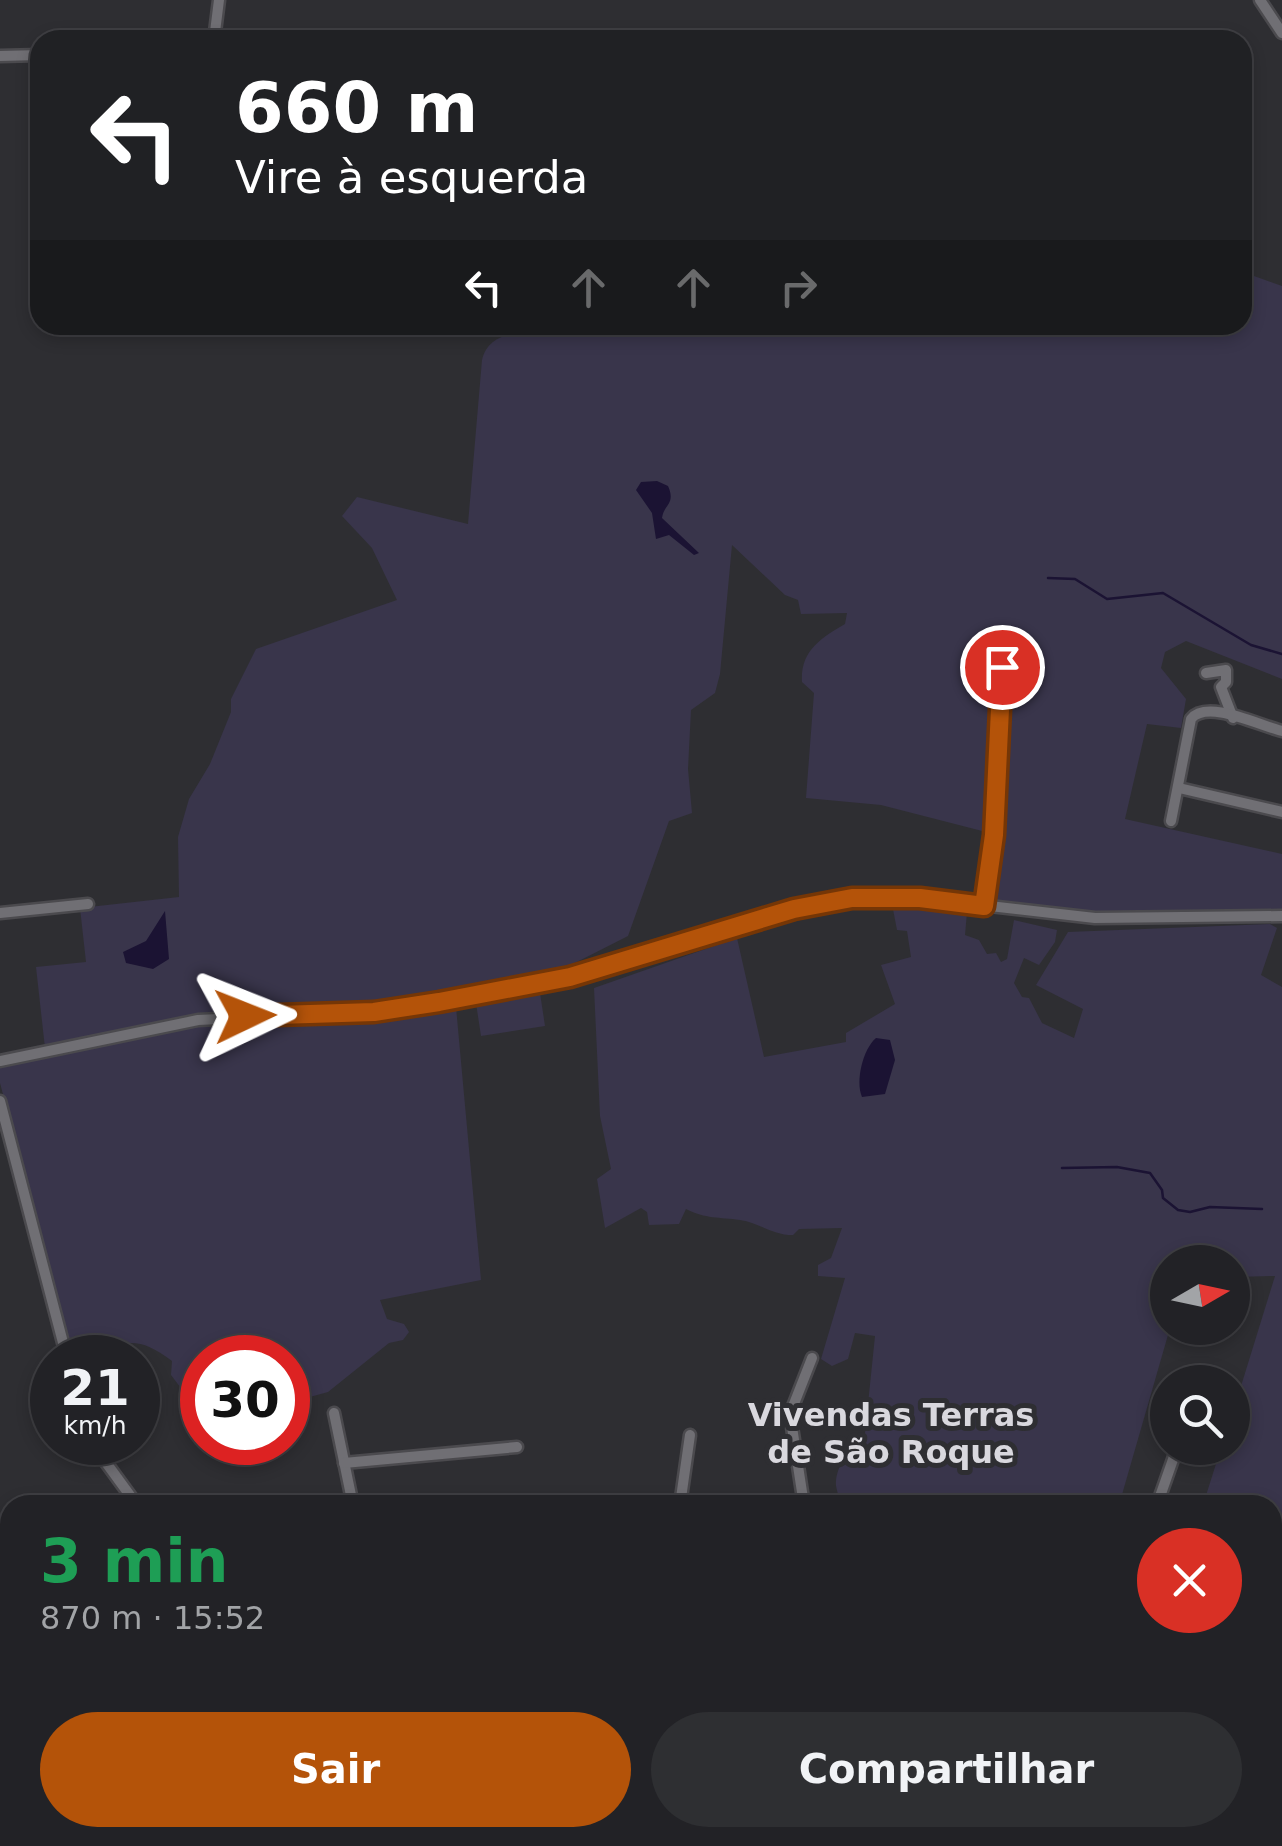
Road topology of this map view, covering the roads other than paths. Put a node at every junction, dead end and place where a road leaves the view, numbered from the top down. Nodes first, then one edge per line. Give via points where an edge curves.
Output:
1 (219, 0) edge
2 (1260, 0) edge
3 (215, 30) edge
4 (1282, 33) edge
5 (30, 55) edge
6 (0, 56) edge
7 (1002, 667) dead end
8 (1206, 673) dead end
9 (1233, 718) junction
10 (1282, 731) edge
11 (1179, 788) junction
12 (1282, 812) edge
13 (1171, 821) dead end
14 (88, 904) dead end
15 (984, 906) junction
16 (0, 912) edge
17 (1282, 916) edge
18 (0, 1061) edge
19 (0, 1101) edge
20 (62, 1335) edge
21 (812, 1358) dead end
22 (334, 1413) dead end
23 (690, 1434) dead end
24 (517, 1447) dead end
25 (344, 1464) junction
26 (107, 1465) edge
27 (1171, 1465) edge
28 (130, 1495) edge
29 (351, 1495) edge
30 (681, 1495) edge
31 (802, 1495) edge
32 (1161, 1495) edge

1 - 3 street
2 - 4 street
5 - 6 street
7 - 15 street
8 - 9 street via 1226,670 1221,688
9 - 10 street
9 - 11 street via 1212,708 1191,718
11 - 12 street
11 - 13 street
14 - 16 street
15 - 17 street via 1096,918
15 - 18 street via 852,898 794,909 570,977 374,1012 198,1020
19 - 20 street
21 - 31 street via 790,1414
22 - 25 street
23 - 30 street
24 - 25 street
25 - 29 street
26 - 28 street
27 - 32 street

